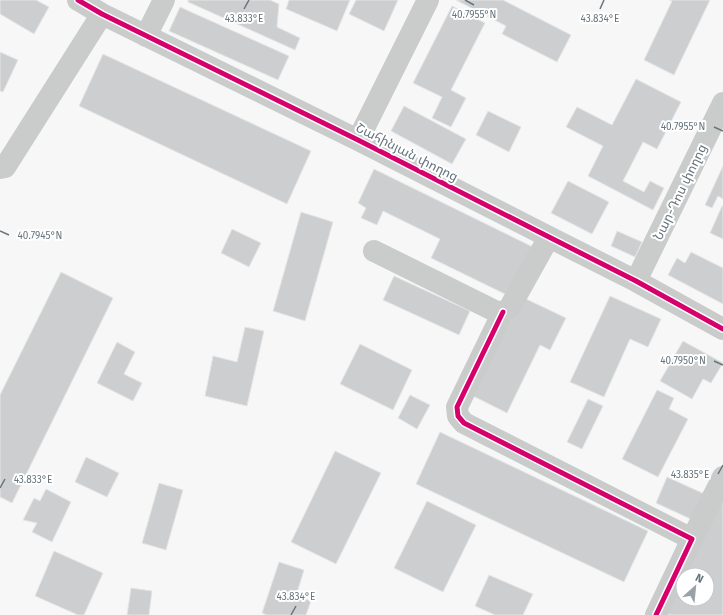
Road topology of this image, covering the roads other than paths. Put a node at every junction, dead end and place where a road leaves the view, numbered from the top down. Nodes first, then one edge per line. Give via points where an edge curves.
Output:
1 (78, 0) edge
2 (164, 0) edge
3 (428, 0) edge
4 (102, 14) junction
5 (146, 36) junction
6 (723, 103) edge
7 (358, 140) junction
8 (0, 168) edge
9 (549, 237) junction
10 (374, 251) dead end
11 (636, 281) junction
12 (502, 312) junction
13 (723, 329) edge
14 (723, 477) edge
15 (692, 538) junction
16 (656, 615) edge

1 - 4 street, Շահինյան փողոց
2 - 5 street
3 - 7 street
4 - 5 street, Շահինյան փողոց
4 - 8 street via 5,167
5 - 7 street, Շահինյան փողոց
6 - 11 street, Նար-Դոս փողոց
7 - 9 street, Շահինյան փողոց
9 - 11 street, Շահինյան փողոց
9 - 12 street via 510,307
10 - 12 street via 497,312
11 - 13 street, Շահինյան փողոց
12 - 15 street via 457,407 458,416 464,423
14 - 15 street
15 - 16 street

